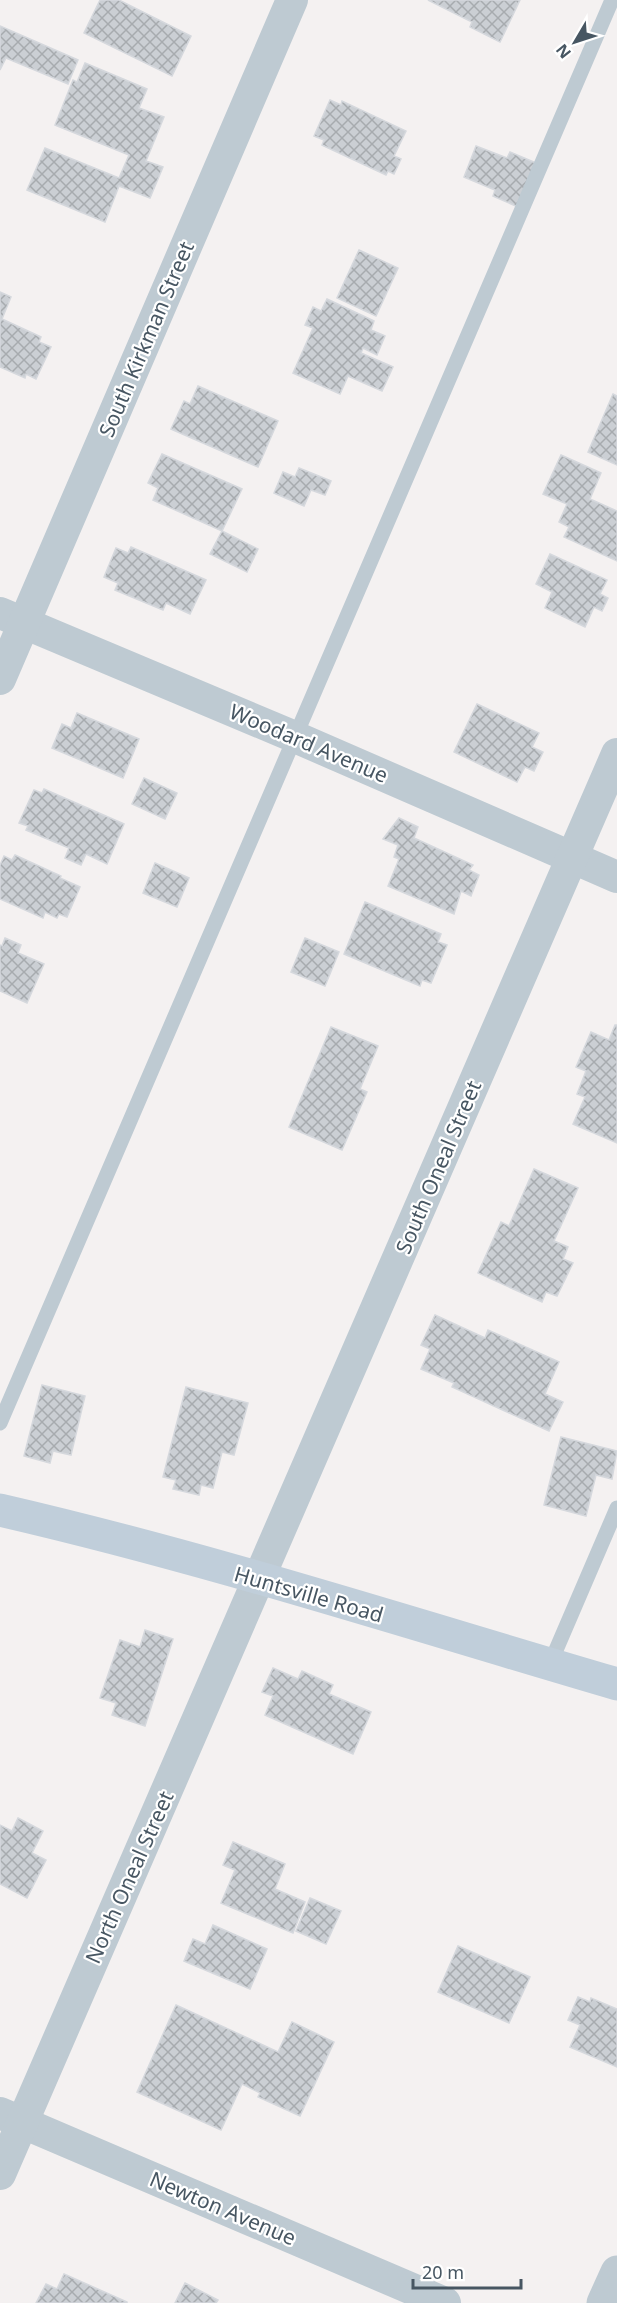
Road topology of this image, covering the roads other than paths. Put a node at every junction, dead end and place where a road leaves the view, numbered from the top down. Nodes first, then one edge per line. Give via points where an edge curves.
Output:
1 (292, 0) edge
2 (612, 0) edge
3 (12, 618) edge
4 (0, 679) edge
5 (295, 737) junction
6 (617, 754) edge
7 (572, 858) junction
8 (617, 877) edge
9 (0, 1423) edge
10 (617, 1508) edge
11 (0, 1510) edge
12 (259, 1579) junction
13 (550, 1664) junction
14 (617, 1684) edge
15 (11, 2118) edge
16 (0, 2174) edge
17 (617, 2272) edge
18 (446, 2303) edge
19 (603, 2303) edge

1 - 3 street, South Kirkman Street
2 - 5 lane
3 - 4 street, South Kirkman Street
3 - 5 street, Woodard Avenue
5 - 7 street, Woodard Avenue
5 - 9 lane
6 - 7 street, South Oneal Street
7 - 8 street, Woodard Avenue
7 - 12 street, South Oneal Street
10 - 13 lane
11 - 12 main road, Huntsville Road
12 - 13 main road, Huntsville Road
12 - 15 street, North Oneal Street
13 - 14 main road, Huntsville Road
15 - 16 street, North Oneal Street
15 - 18 street, Newton Avenue
17 - 19 street

